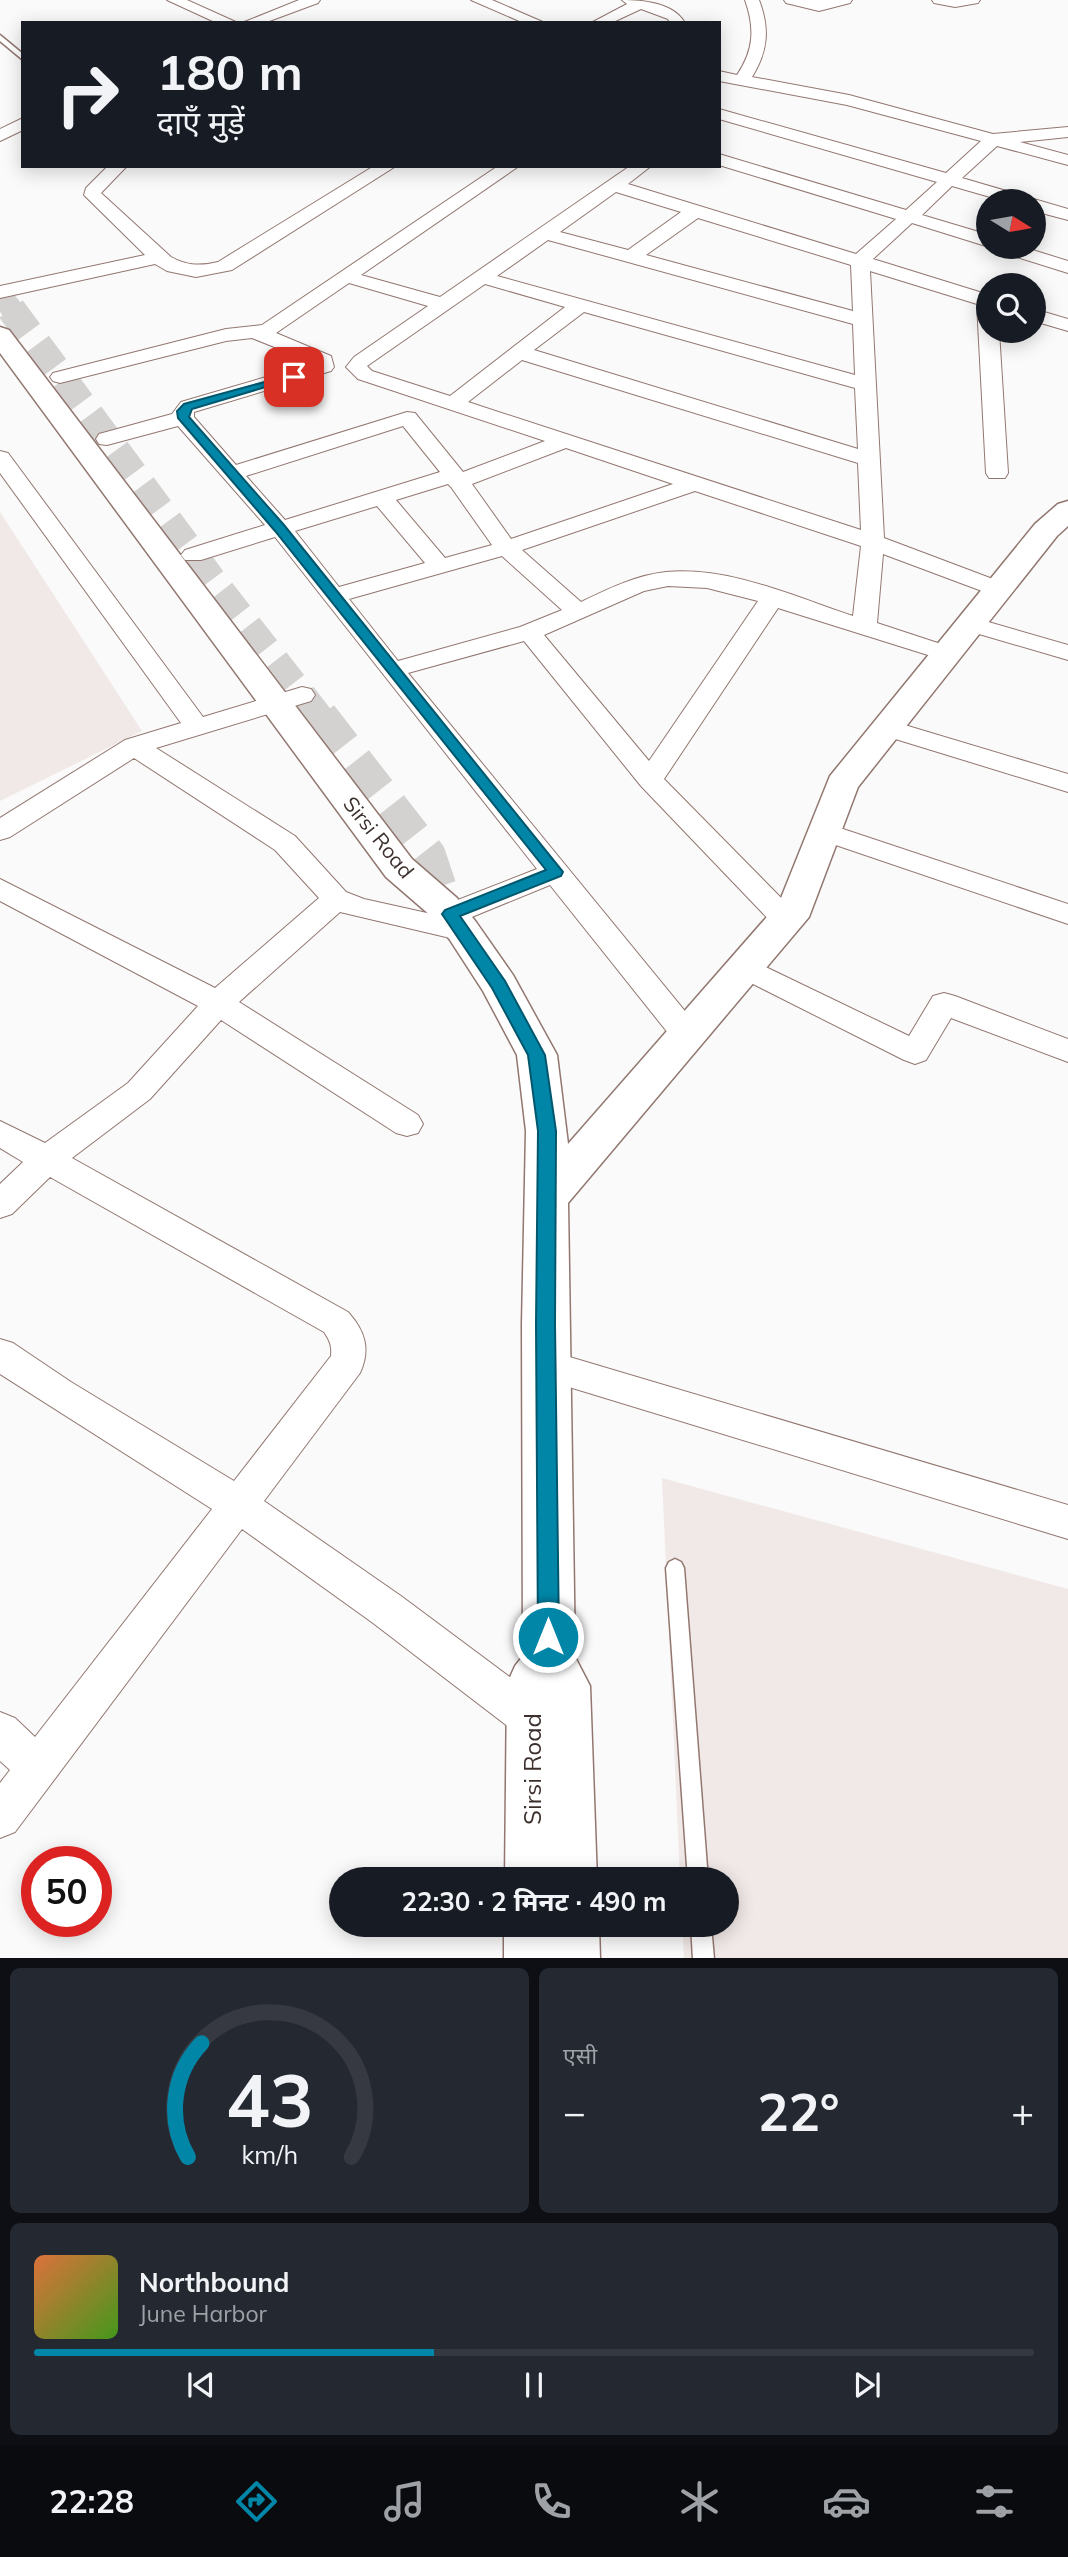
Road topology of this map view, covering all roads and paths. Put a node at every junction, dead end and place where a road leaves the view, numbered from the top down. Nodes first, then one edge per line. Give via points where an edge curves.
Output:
1 (174, 0) edge
2 (313, 0) edge
3 (478, 0) edge
4 (752, 0) edge
5 (791, 0) edge
6 (845, 0) edge
7 (939, 0) edge
8 (973, 0) edge
9 (634, 2) edge
10 (226, 21) edge
11 (255, 21) edge
12 (533, 21) edge
13 (601, 21) edge
14 (677, 21) edge
15 (0, 37) edge
16 (21, 56) edge
17 (721, 76) edge
18 (749, 81) junction
19 (721, 112) edge
20 (721, 115) edge
21 (21, 125) edge
22 (1068, 132) edge
23 (0, 136) edge
24 (994, 139) junction
25 (721, 160) edge
26 (1068, 160) edge
27 (116, 168) edge
28 (384, 168) edge
29 (504, 168) edge
30 (639, 168) edge
31 (951, 180) junction
32 (614, 186) junction
33 (982, 189) edge
34 (1046, 209) edge
35 (695, 211) junction
36 (1068, 215) edge
37 (911, 217) junction
38 (547, 234) junction
39 (976, 238) edge
40 (1059, 243) dead end
41 (1046, 255) edge
42 (631, 257) junction
43 (156, 258) junction
44 (1042, 259) edge
45 (860, 261) junction
46 (1068, 267) edge
47 (347, 277) junction
48 (484, 278) junction
49 (0, 292) edge
50 (976, 297) edge
51 (443, 304) junction
52 (580, 305) junction
53 (1046, 319) edge
54 (862, 320) junction
55 (1068, 325) edge
56 (258, 332) junction
57 (0, 335) tunnel mouth
58 (990, 343) edge
59 (521, 353) junction
60 (60, 377) dead end
61 (865, 384) junction
62 (455, 402) junction
63 (183, 418) junction
64 (107, 439) dead end
65 (566, 441) junction
66 (869, 459) junction
67 (2, 464) edge
68 (234, 473) junction
69 (997, 474) dead end
70 (456, 479) junction
71 (697, 483) junction
72 (382, 497) junction
73 (1068, 510) edge
74 (279, 528) junction
75 (873, 542) junction
76 (506, 548) junction
77 (193, 555) dead end
78 (439, 566) junction
79 (998, 589) junction
80 (334, 596) junction
81 (772, 599) junction
82 (578, 612) junction
83 (971, 624) junction
84 (864, 627) junction
85 (529, 632) junction
86 (1068, 653) edge
87 (947, 654) junction
88 (392, 670) junction
89 (290, 699) junction
90 (196, 726) junction
91 (888, 727) junction
92 (134, 746) junction
93 (650, 780) junction
94 (1068, 783) edge
95 (0, 831) edge
96 (825, 832) junction
97 (555, 872) junction
98 (0, 889) edge
99 (336, 899) junction
100 (1068, 914) edge
101 (452, 917) junction
102 (786, 920) junction
103 (745, 968) junction
104 (218, 1003) junction
105 (687, 1035) junction
106 (1068, 1051) edge
107 (407, 1124) dead end
108 (0, 1133) edge
109 (46, 1160) junction
110 (548, 1196) junction
111 (0, 1205) edge
112 (0, 1354) edge
113 (546, 1365) junction
114 (237, 1504) junction
115 (1068, 1522) edge
116 (675, 1569) dead end
117 (548, 1664) junction
118 (532, 1720) junction
119 (0, 1732) edge
120 (38, 1769) junction
121 (0, 1817) edge
122 (533, 1867) edge
123 (569, 1867) edge
124 (697, 1867) edge
125 (533, 1937) edge
126 (570, 1937) edge
127 (702, 1937) edge
128 (533, 1958) edge
129 (571, 1958) edge
130 (704, 1958) edge

1 - 10 street
2 - 11 street
3 - 12 street
4 - 18 street via 759,17 760,47
5 - 6 street via 819,6
7 - 8 street
9 - 13 street
9 - 14 street
15 - 16 lane
17 - 18 street
18 - 19 street
18 - 24 street via 849,100
20 - 31 street
21 - 23 street
22 - 24 street
24 - 26 street
24 - 31 street
25 - 37 street
27 - 43 street via 97,184 93,195
28 - 43 street via 225,266 207,272 187,271
29 - 47 street via 484,174
30 - 32 street
31 - 33 street
31 - 37 street
32 - 35 street
32 - 38 street
34 - 36 street
35 - 42 street
35 - 45 street
37 - 39 street
37 - 45 street
38 - 42 street
38 - 48 street
40 - 41 street
42 - 54 street
43 - 49 street
44 - 46 street
45 - 50 street
45 - 54 street
47 - 51 street
47 - 56 street
48 - 51 street
48 - 52 street
51 - 62 street via 356,367 365,375
52 - 59 street
52 - 61 street
53 - 55 street
54 - 61 street
56 - 60 street via 226,335
56 - 63 street via 324,360 324,367 188,406
57 - 89 main road, Sirsi Road via 190,591
58 - 69 street
59 - 62 street
59 - 66 street
61 - 66 street
62 - 65 street
63 - 64 street
63 - 68 street
65 - 70 street
65 - 71 street
66 - 75 street
67 - 90 street
68 - 70 street via 407,418
68 - 74 street
70 - 72 street
70 - 76 street
71 - 75 street
71 - 76 street
72 - 74 street
72 - 78 street
73 - 79 main road
74 - 77 street
74 - 80 street
75 - 79 street
75 - 84 street
76 - 78 street
76 - 82 street
78 - 80 street
79 - 83 main road
80 - 88 street
81 - 82 street via 732,585 668,576 645,581
81 - 84 street
81 - 93 street
82 - 85 street
83 - 86 street
83 - 87 main road
84 - 87 street
85 - 88 street
85 - 93 street
87 - 91 main road
88 - 97 street
89 - 90 street
89 - 101 main road, Sirsi Road via 399,868
90 - 92 street
91 - 94 street
91 - 96 main road via 842,784
92 - 95 street
92 - 99 street via 285,843
93 - 102 street
96 - 100 street
96 - 102 main road via 796,908
97 - 101 street
97 - 105 street
98 - 104 street
99 - 101 street via 358,908
99 - 104 street
101 - 110 main road, Sirsi Road via 499,985 537,1055 547,1131
102 - 103 main road
103 - 105 main road
103 - 106 street via 915,1052 944,1004
104 - 107 street
104 - 109 street via 139,1091
105 - 110 main road
108 - 109 street
109 - 111 street
109 - 114 street via 336,1322 347,1334 351,1347 347,1362
110 - 113 main road, Sirsi Road
112 - 114 street
113 - 115 street
113 - 117 main road, Sirsi Road
114 - 118 street
114 - 120 street
116 - 124 lane
117 - 118 main road, Sirsi Road via 533,1684
117 - 123 main road, Sirsi Road via 564,1686
118 - 122 main road, Sirsi Road
119 - 120 street
120 - 121 street
125 - 128 main road
126 - 129 main road
127 - 130 lane

